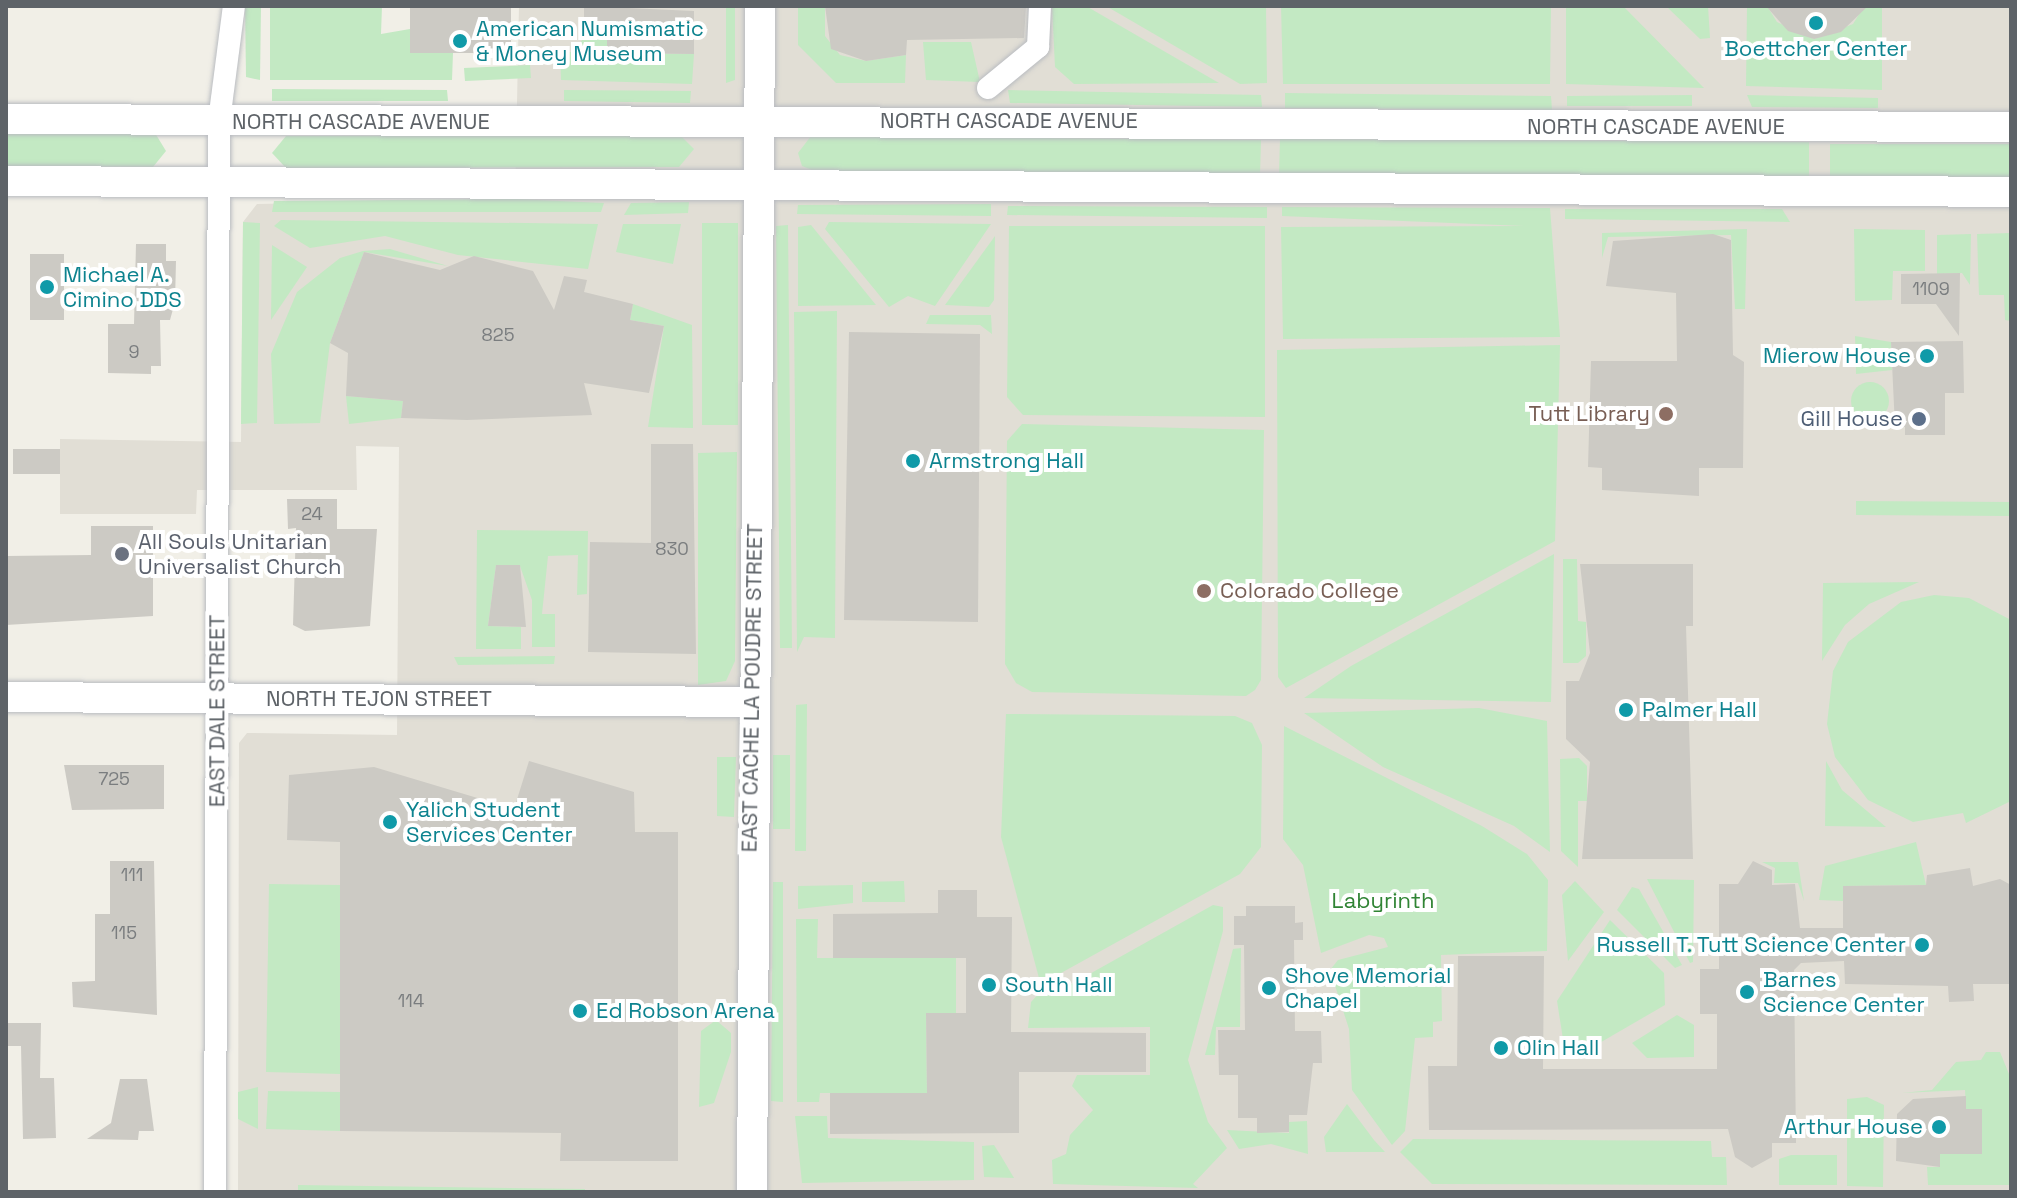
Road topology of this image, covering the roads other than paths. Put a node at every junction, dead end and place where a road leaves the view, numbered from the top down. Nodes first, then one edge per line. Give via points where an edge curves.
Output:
1 (234, 6) edge
2 (760, 6) edge
3 (1040, 6) edge
4 (988, 88) dead end
5 (6, 119) edge
6 (219, 121) junction
7 (758, 121) junction
8 (2011, 127) edge
9 (6, 181) edge
10 (219, 183) junction
11 (755, 184) junction
12 (2011, 192) edge
13 (6, 697) edge
14 (217, 698) junction
15 (752, 702) junction
16 (215, 1192) edge
17 (752, 1192) edge

1 - 6 street, EAST DALE STREET
2 - 7 main road, EAST CACHE LA POUDRE STREET
3 - 4 street via 1038,47
5 - 6 main road, NORTH CASCADE AVENUE
6 - 7 main road, NORTH CASCADE AVENUE
6 - 10 street, EAST DALE STREET
7 - 8 main road, NORTH CASCADE AVENUE
7 - 11 main road, EAST CACHE LA POUDRE STREET
9 - 10 main road
10 - 11 main road
10 - 14 street, EAST DALE STREET
11 - 12 main road
11 - 15 main road, EAST CACHE LA POUDRE STREET
13 - 14 main road, NORTH TEJON STREET
14 - 15 main road, NORTH TEJON STREET
14 - 16 street, EAST DALE STREET
15 - 17 main road, EAST CACHE LA POUDRE STREET

